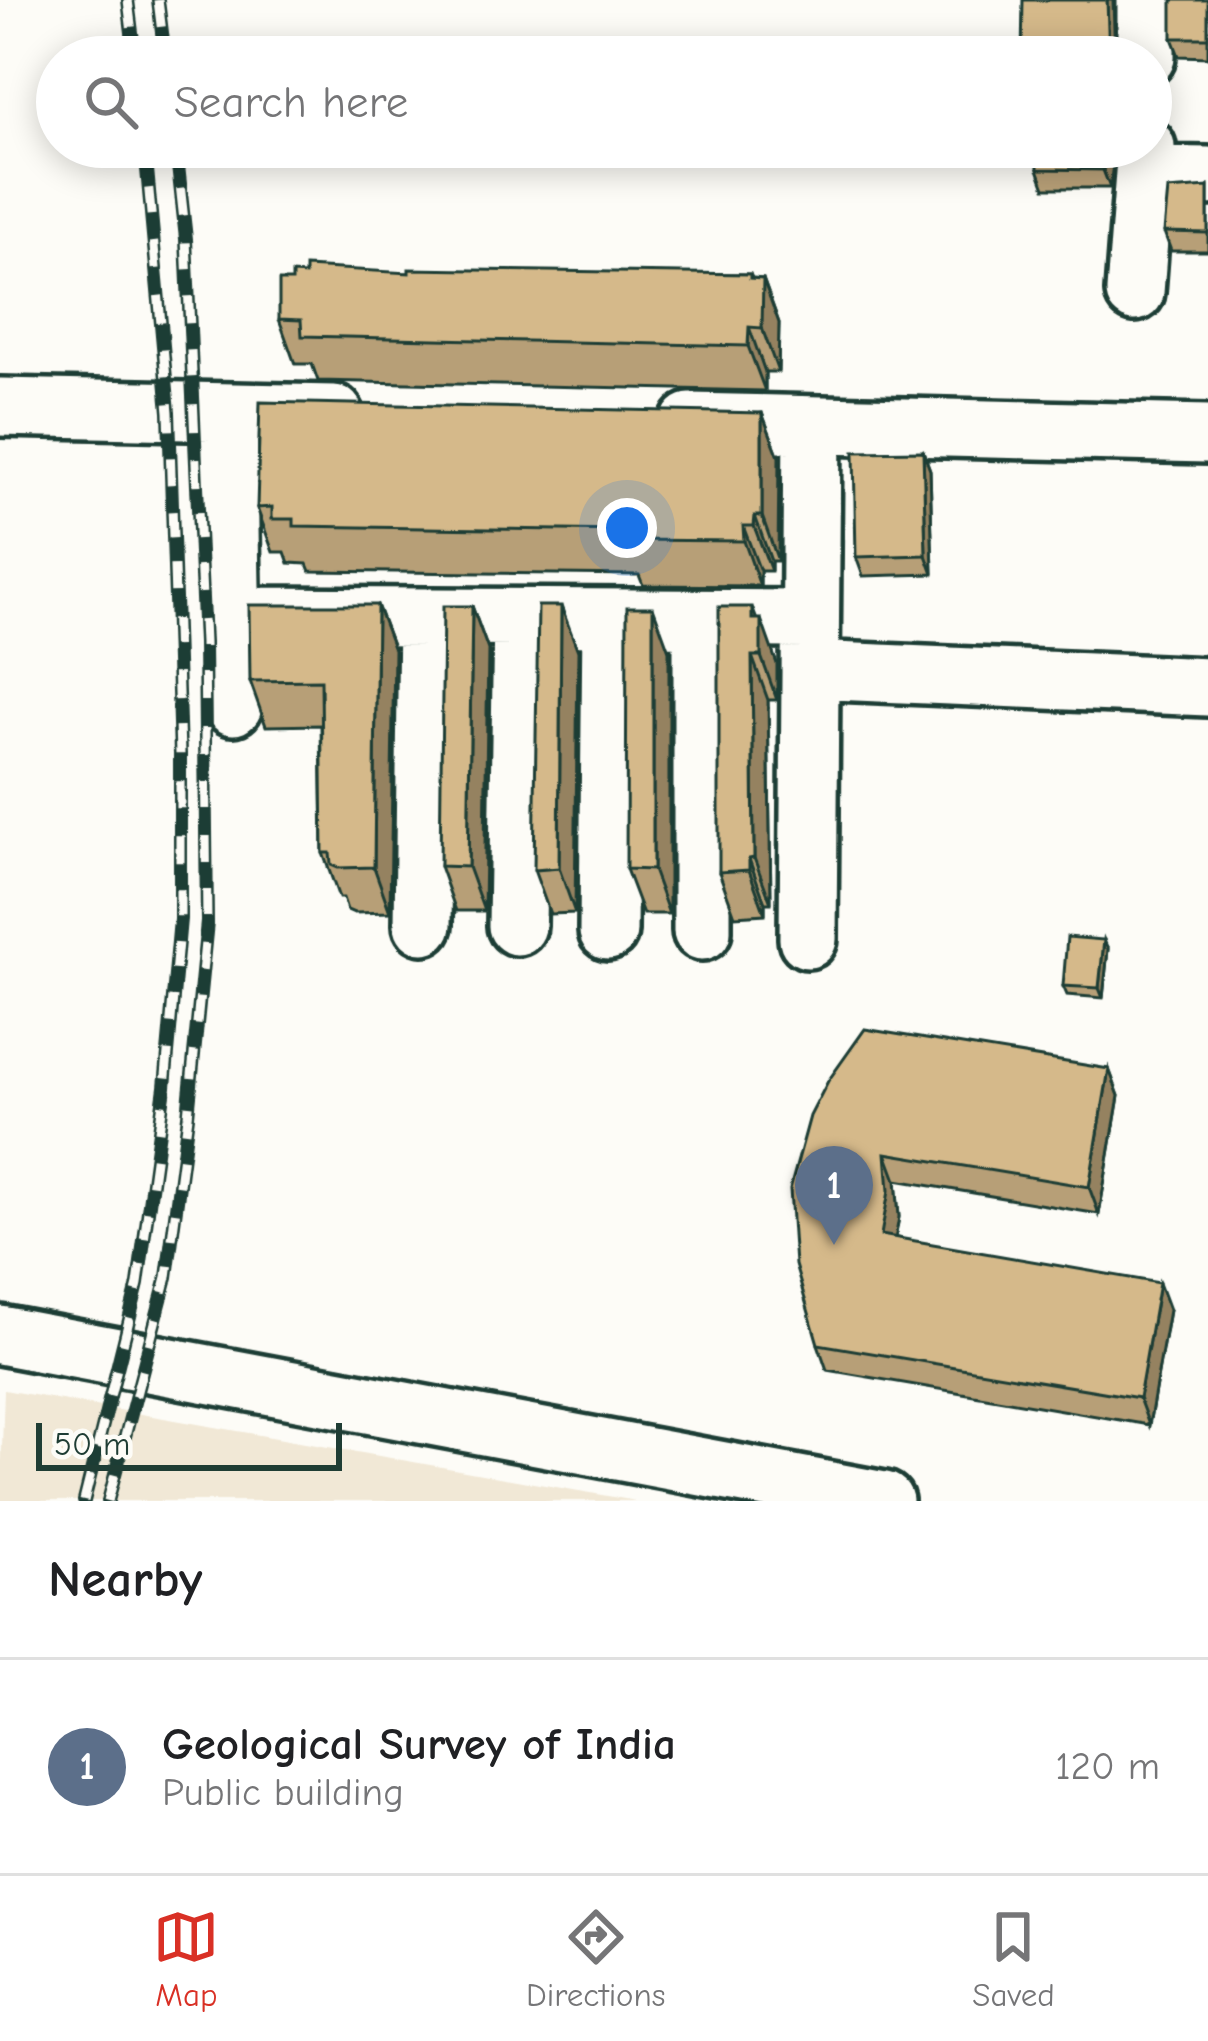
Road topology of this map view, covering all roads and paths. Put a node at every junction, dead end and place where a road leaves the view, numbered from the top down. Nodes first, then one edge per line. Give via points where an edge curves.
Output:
1 (1146, 0) edge
2 (1146, 36) edge
3 (1172, 167) edge
4 (1146, 168) edge
5 (1208, 176) edge
6 (1136, 292) dead end
7 (0, 407) edge
8 (228, 412) junction
9 (391, 416) edge
10 (648, 421) edge
11 (812, 425) junction
12 (1208, 434) edge
13 (232, 616) junction
14 (427, 617) junction
15 (522, 618) junction
16 (611, 618) junction
17 (702, 619) junction
18 (810, 645) junction
19 (1208, 687) edge
20 (233, 706) dead end
21 (423, 925) dead end
22 (517, 926) dead end
23 (702, 931) dead end
24 (608, 932) dead end
25 (808, 939) dead end
26 (0, 1335) edge
27 (820, 1496) edge
28 (884, 1501) edge

1 - 2 street
3 - 5 street
4 - 6 street
7 - 8 street
8 - 9 street
8 - 13 street
10 - 11 street
11 - 12 street
11 - 18 street
13 - 14 street
13 - 20 street
14 - 15 street
14 - 21 street
15 - 16 street
15 - 22 street
16 - 17 street
16 - 24 street
17 - 18 street
17 - 23 street
18 - 19 street
18 - 25 street
26 - 27 street
27 - 28 street

